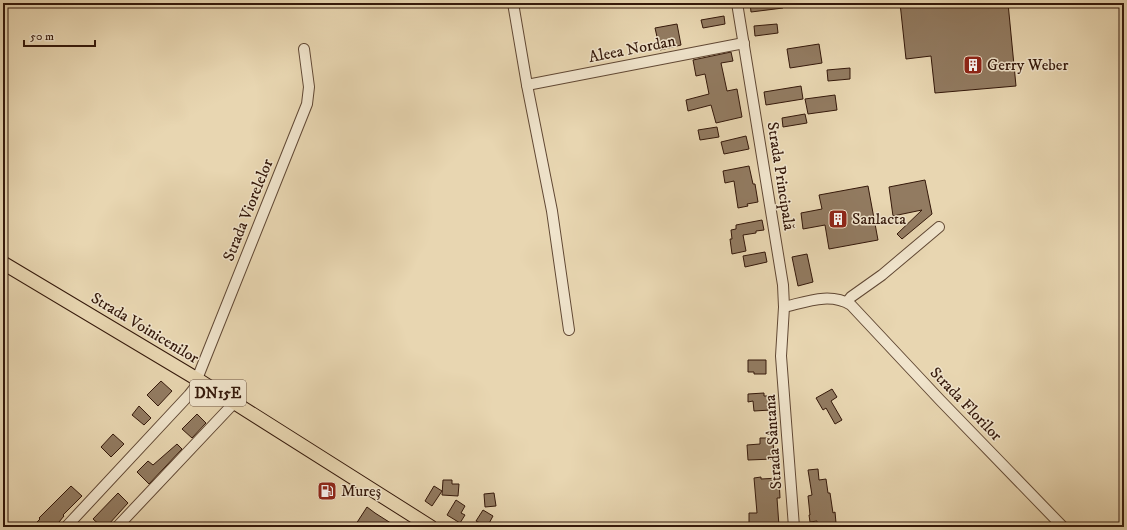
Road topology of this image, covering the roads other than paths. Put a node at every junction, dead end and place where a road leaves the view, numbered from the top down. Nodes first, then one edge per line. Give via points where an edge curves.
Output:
1 (513, 3) edge
2 (737, 3) edge
3 (744, 42) junction
4 (304, 48) dead end
5 (527, 85) junction
6 (939, 227) dead end
7 (3, 263) edge
8 (847, 302) junction
9 (784, 307) junction
10 (569, 330) dead end
11 (781, 356) joint
12 (198, 380) junction
13 (234, 403) junction
14 (66, 527) edge
15 (117, 527) edge
16 (431, 527) edge
17 (794, 527) edge
18 (1063, 527) edge

1 - 5 street
2 - 3 street, Strada Principală
3 - 5 street, Aleea Nordan
3 - 9 street, Strada Principală via 783,284
4 - 12 street, Strada Viorelelor via 309,87 307,104
5 - 10 street via 552,210
6 - 8 street
7 - 12 main road, Strada Voinicenilor / DN15E
8 - 9 street via 817,299
8 - 18 street, Strada Florilor
9 - 11 street, Strada Principală
11 - 17 street, Strada Sântana
12 - 13 main road, Strada Voinicenilor / DN15E
12 - 14 street, Strada Viorelelor via 184,400
13 - 15 street
13 - 16 main road, Strada Voinicenilor / DN15E

